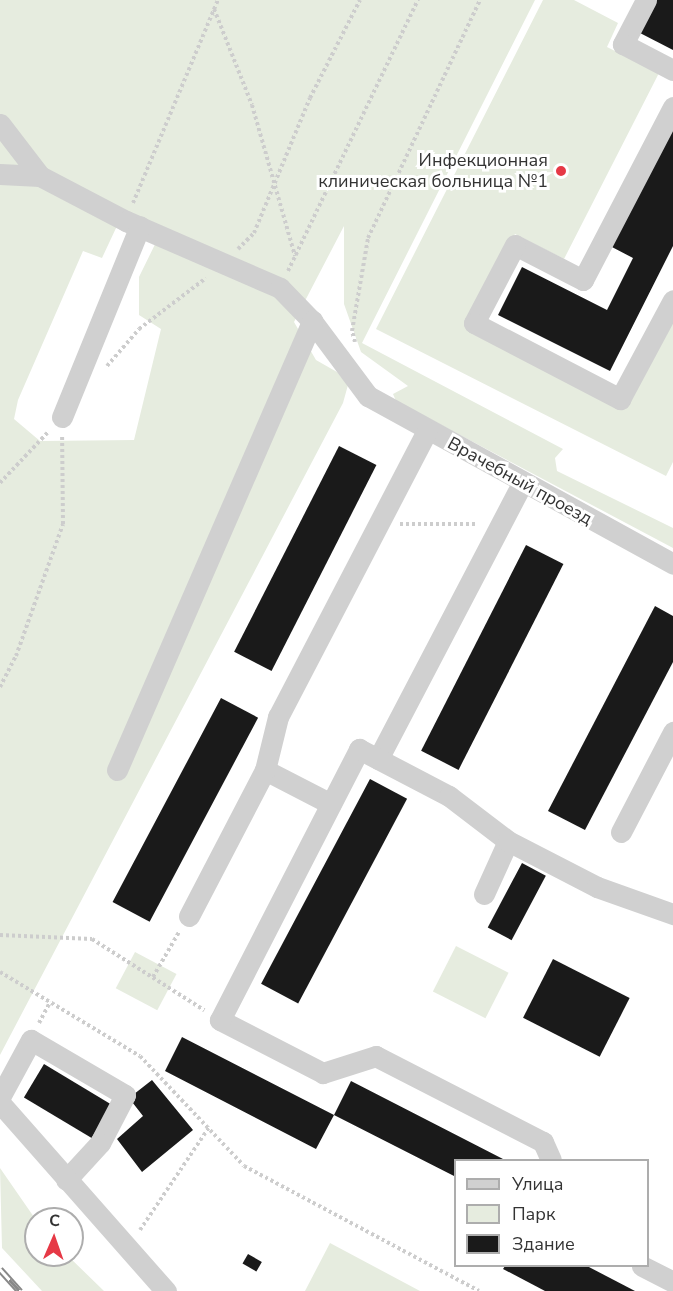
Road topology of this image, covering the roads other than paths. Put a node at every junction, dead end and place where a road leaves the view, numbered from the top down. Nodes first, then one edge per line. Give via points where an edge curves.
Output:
1 (646, 0) edge
2 (673, 70) edge
3 (673, 107) edge
4 (0, 124) edge
5 (0, 174) edge
6 (40, 176) junction
7 (133, 223) junction
8 (673, 300) edge
9 (312, 321) junction
10 (62, 417) road end
11 (427, 431) junction
12 (522, 483) junction
13 (673, 564) edge
14 (673, 732) edge
15 (378, 759) junction
16 (117, 770) dead end
17 (265, 770) junction
18 (331, 804) junction
19 (621, 832) dead end
20 (508, 841) junction
21 (484, 894) dead end
22 (673, 914) edge
23 (189, 916) road end
24 (0, 1097) edge
25 (0, 1103) edge
26 (549, 1159) edge
27 (66, 1180) junction
28 (644, 1267) edge
29 (673, 1282) edge
30 (166, 1291) edge

1 - 2 street via 623,44
3 - 8 street via 583,280 515,244 474,323 621,399
4 - 6 street
5 - 6 street
6 - 7 street
7 - 9 street via 280,288
7 - 10 street
9 - 11 street, Врачебный проезд via 368,396
9 - 16 street
11 - 12 street, Врачебный проезд
11 - 17 street via 278,717
12 - 13 street, Врачебный проезд
12 - 15 street
14 - 19 street
15 - 18 street via 359,749
15 - 20 street via 449,795
17 - 18 street
17 - 23 street
18 - 26 street via 220,1020 323,1073 376,1056 543,1142
20 - 21 street
20 - 22 street via 597,886
24 - 27 street via 31,1040 125,1095 100,1143
25 - 27 street
27 - 30 street
28 - 29 street

